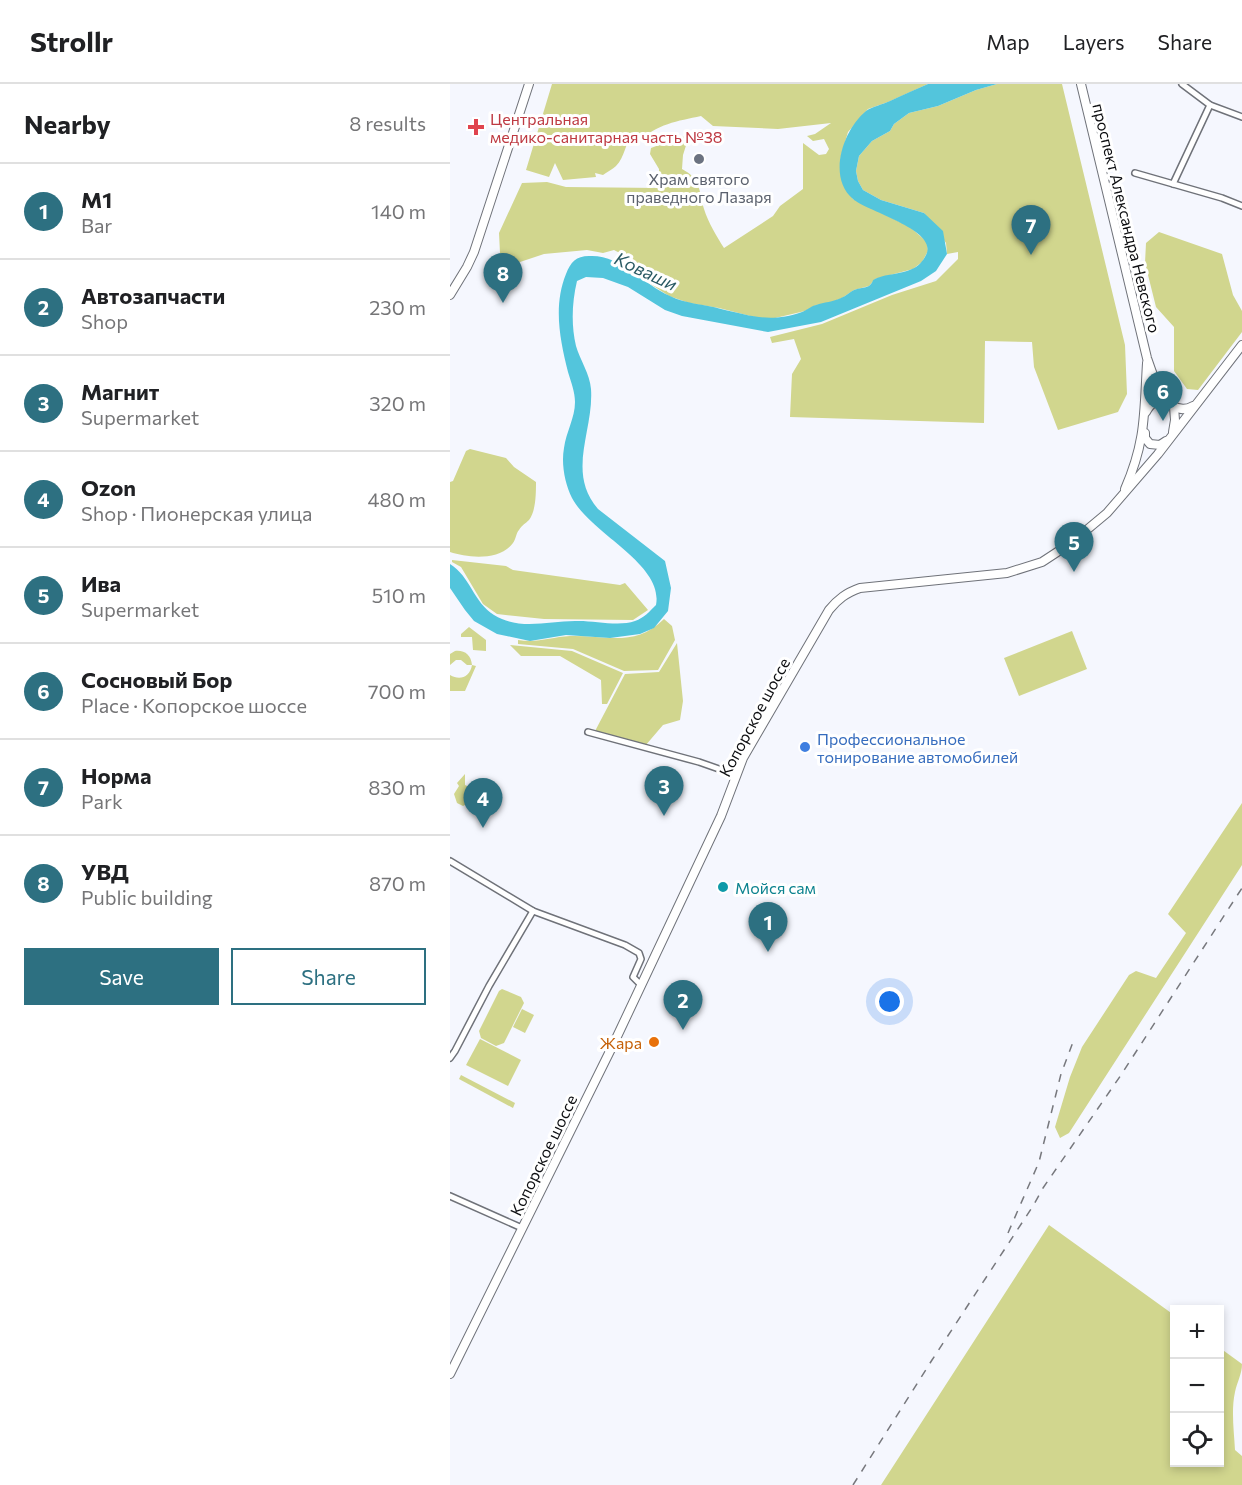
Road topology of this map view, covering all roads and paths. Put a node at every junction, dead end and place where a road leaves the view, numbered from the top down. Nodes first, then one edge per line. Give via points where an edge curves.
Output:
1 (530, 84) edge
2 (1081, 84) edge
3 (1182, 84) edge
4 (1210, 105) junction
5 (1242, 117) edge
6 (1135, 173) dead end
7 (1173, 184) junction
8 (1242, 206) edge
9 (450, 295) edge
10 (1242, 345) edge
11 (1147, 358) junction
12 (1171, 404) junction
13 (1195, 405) junction
14 (1146, 412) junction
15 (1144, 428) junction
16 (1170, 438) junction
17 (1120, 498) junction
18 (588, 732) dead end
19 (736, 775) junction
20 (450, 861) edge
21 (533, 911) junction
22 (641, 985) junction
23 (450, 1058) edge
24 (450, 1196) edge
25 (522, 1228) junction
26 (450, 1374) edge

1 - 9 main road via 474,252
2 - 11 main road, проспект Александра Невского
3 - 4 street
4 - 5 street
4 - 7 street
6 - 7 street
7 - 8 street
10 - 13 main road, Копорское шоссе
11 - 12 main road
11 - 14 main road
12 - 13 main road via 1187,410
12 - 14 main road via 1153,402
12 - 16 main road via 1176,420
13 - 16 main road, Копорское шоссе
14 - 15 main road
15 - 16 main road via 1150,444 1160,445
15 - 17 main road via 1135,465
16 - 17 main road, Копорское шоссе
17 - 19 main road, Копорское шоссе via 1071,543 1026,568 860,588 842,596 823,620
18 - 19 street
19 - 22 main road, Копорское шоссе via 721,816
20 - 21 street
21 - 22 street via 639,953 641,959 633,977
21 - 23 street
22 - 25 main road, Копорское шоссе
24 - 25 street
25 - 26 main road, Копорское шоссе

